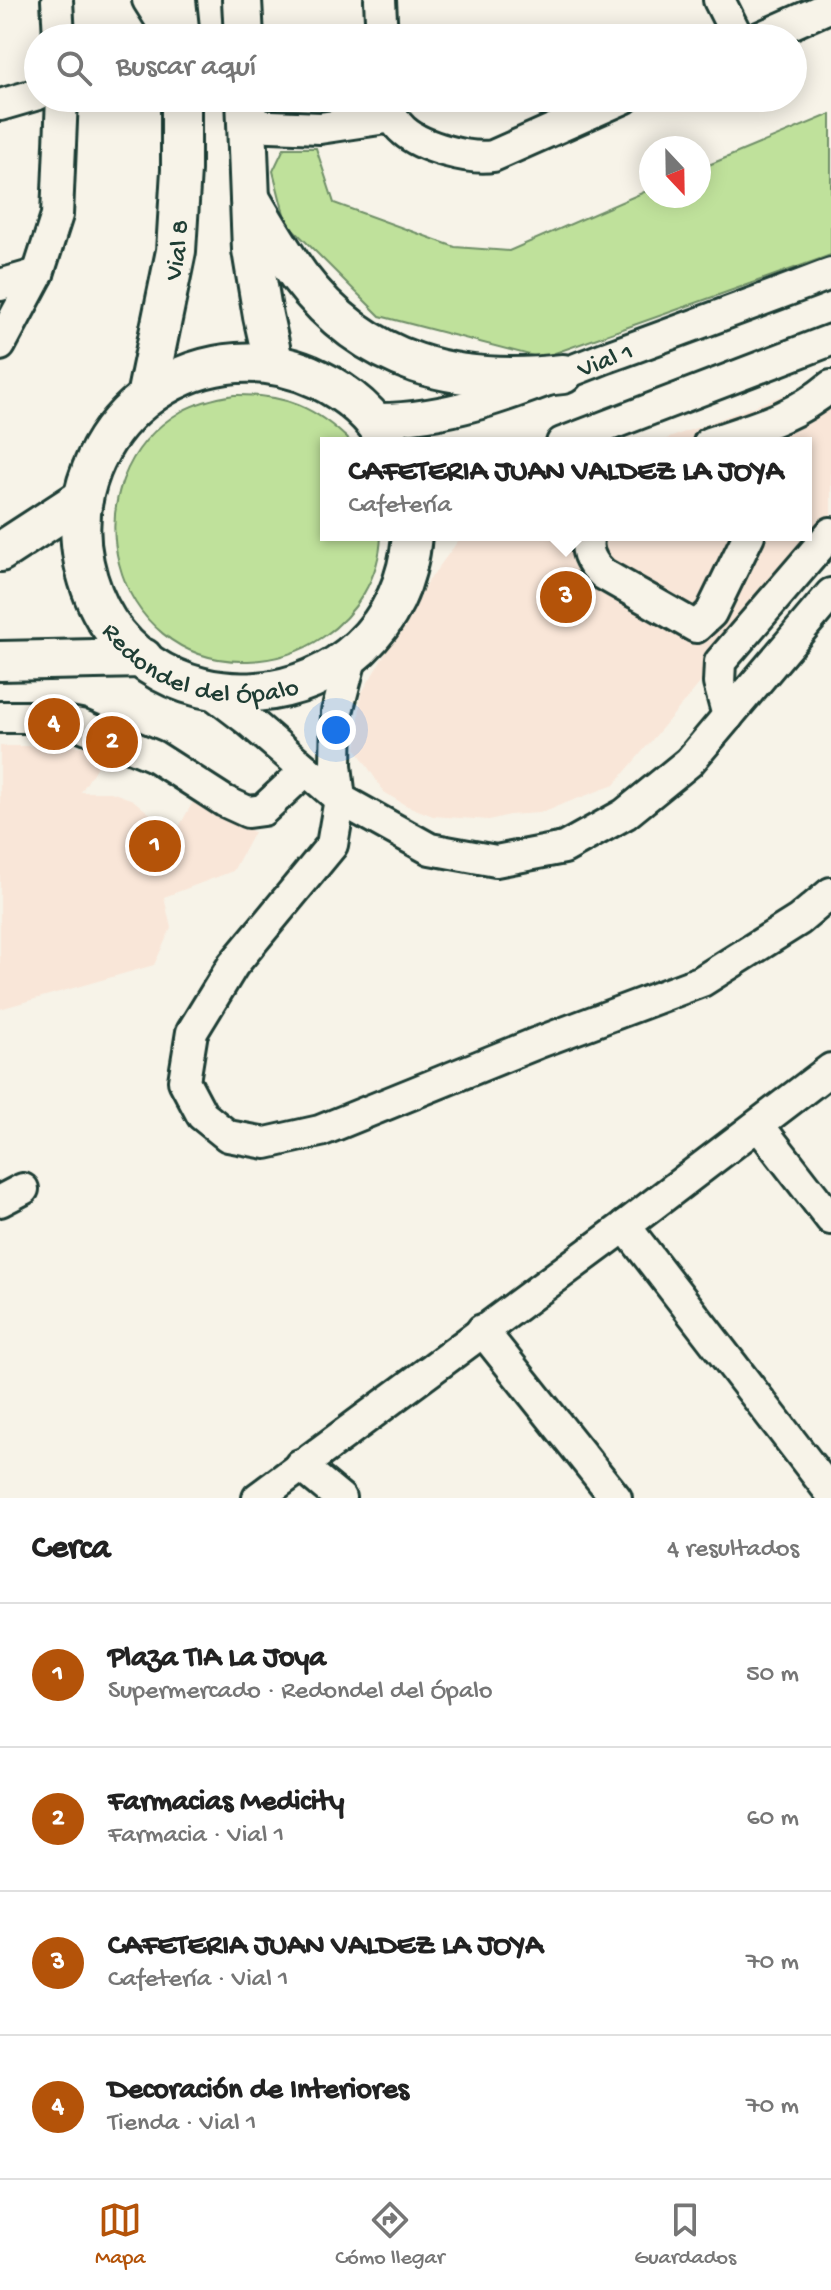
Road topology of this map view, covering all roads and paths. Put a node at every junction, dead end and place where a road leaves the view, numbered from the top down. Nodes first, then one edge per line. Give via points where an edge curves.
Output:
1 (57, 0) edge
2 (148, 0) edge
3 (176, 0) edge
4 (242, 0) edge
5 (380, 0) edge
6 (719, 0) edge
7 (831, 6) edge
8 (58, 24) edge
9 (163, 24) edge
10 (179, 24) edge
11 (243, 24) edge
12 (381, 24) edge
13 (731, 24) edge
14 (790, 24) edge
15 (24, 98) edge
16 (0, 105) edge
17 (61, 112) edge
18 (181, 112) edge
19 (247, 112) edge
20 (251, 112) edge
21 (376, 112) edge
22 (392, 112) edge
23 (592, 112) edge
24 (250, 198) junction
25 (38, 274) junction
26 (831, 274) edge
27 (0, 285) edge
28 (831, 340) edge
29 (0, 345) edge
30 (274, 365) junction
31 (563, 374) junction
32 (831, 386) edge
33 (146, 397) junction
34 (381, 431) edge
35 (578, 437) edge
36 (725, 437) edge
37 (83, 498) junction
38 (813, 540) edge
39 (416, 541) edge
40 (588, 541) edge
41 (746, 541) edge
42 (0, 552) edge
43 (831, 594) edge
44 (352, 655) junction
45 (143, 658) junction
46 (0, 661) edge
47 (207, 689) junction
48 (728, 716) junction
49 (0, 717) edge
50 (306, 770) junction
51 (340, 799) junction
52 (831, 893) edge
53 (831, 1069) edge
54 (759, 1126) junction
55 (831, 1219) edge
56 (625, 1226) junction
57 (482, 1330) junction
58 (300, 1465) junction
59 (831, 1493) edge
60 (258, 1498) edge
61 (340, 1498) edge
62 (616, 1498) edge

1 - 8 street
2 - 9 street
3 - 10 main road
4 - 11 main road
5 - 12 street
6 - 13 street
7 - 14 street
15 - 16 street
17 - 25 street via 57,215
18 - 33 main road, Vial 8 via 176,251
19 - 24 main road
20 - 21 street via 320,128
22 - 23 street via 413,138 481,158
24 - 30 main road via 257,281
24 - 31 main road via 300,277 331,311 373,343 451,373 512,378
25 - 27 street
25 - 29 street
26 - 31 street, Vial 1
28 - 35 street
30 - 33 main road, Redondel del Ópalo via 207,368
30 - 34 main road, Redondel del Ópalo via 328,384
31 - 34 street, Vial 1
32 - 36 street via 802,409
33 - 37 main road, Redondel del Ópalo via 105,442
37 - 42 main road
37 - 45 main road, Redondel del Ópalo via 81,543 91,587 112,626
38 - 48 street via 720,662 719,683
39 - 44 main road, Redondel del Ópalo via 391,609
40 - 41 street via 603,574 696,627 711,613
43 - 48 street
44 - 47 main road, Redondel del Ópalo via 308,682 283,689
44 - 51 street via 337,712
45 - 46 main road
45 - 47 main road, Redondel del Ópalo
47 - 50 street
48 - 51 street via 689,762 625,814 564,848 496,861 430,849
49 - 50 street via 80,725 154,756 248,812 263,810
50 - 51 street
51 - 52 street via 332,845 233,965 192,1032 184,1081 202,1115 228,1136 266,1143 320,1131 702,981 799,920
53 - 54 street
54 - 55 street
54 - 56 street
56 - 57 street
56 - 59 street
57 - 58 street
57 - 62 street
58 - 60 street
58 - 61 street

